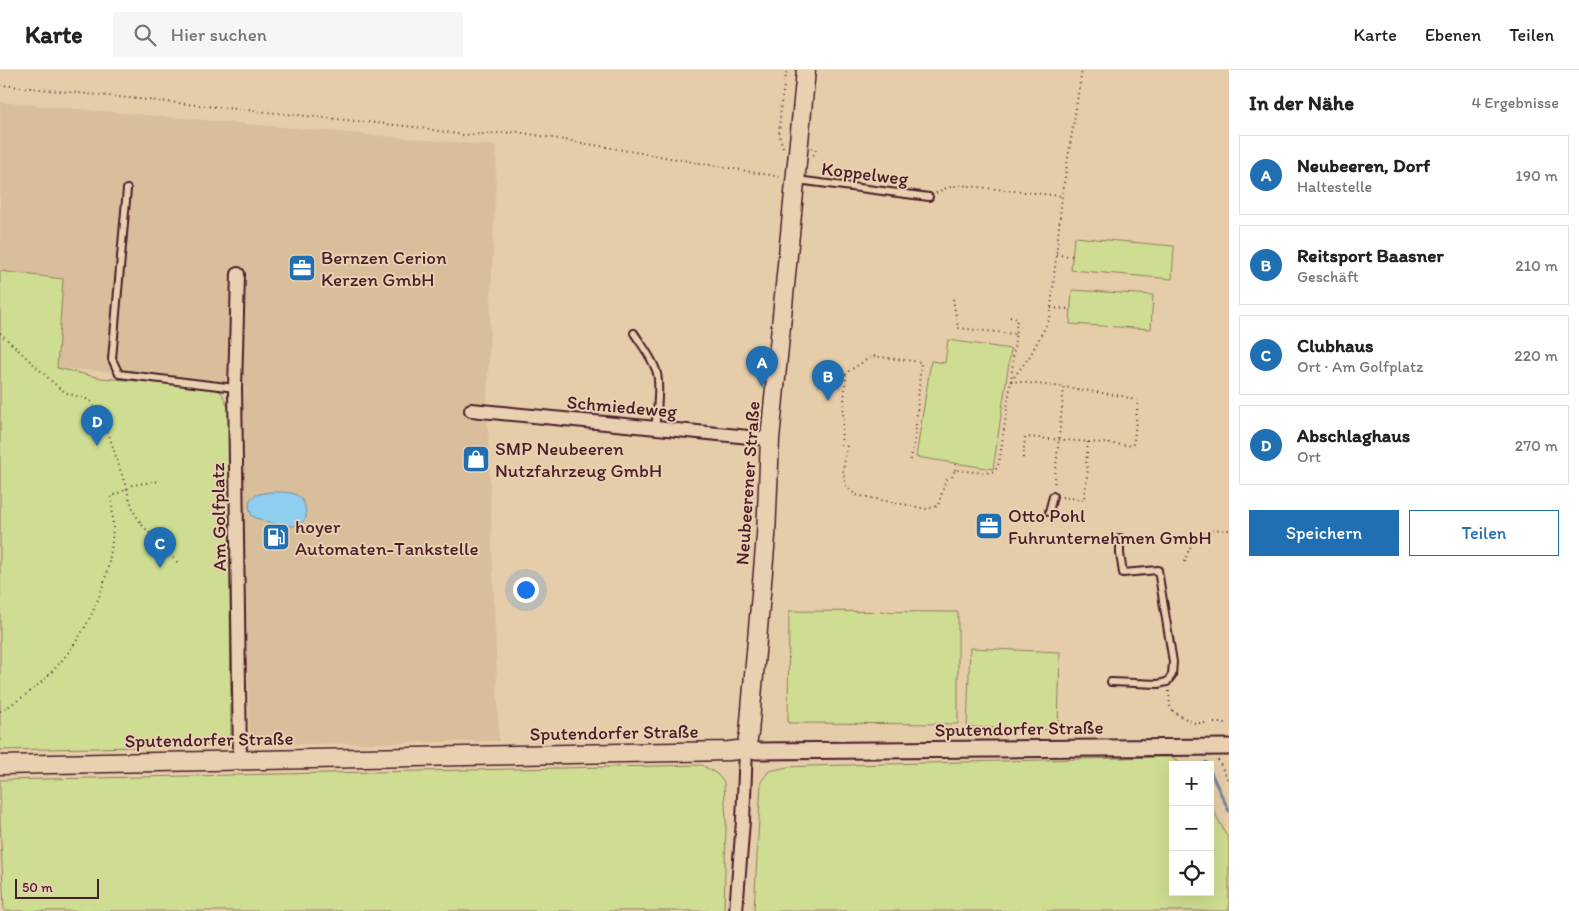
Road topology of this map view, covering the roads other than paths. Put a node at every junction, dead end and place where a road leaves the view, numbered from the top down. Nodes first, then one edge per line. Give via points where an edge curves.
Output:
1 (806, 70) edge
2 (796, 179) junction
3 (127, 189) dead end
4 (929, 197) road end
5 (238, 274) dead end
6 (634, 333) dead end
7 (235, 388) junction
8 (471, 410) dead end
9 (656, 428) junction
10 (770, 439) junction
11 (1053, 496) road end
12 (1049, 512) dead end
13 (1120, 538) dead end
14 (1111, 682) dead end
15 (1229, 747) edge
16 (746, 749) junction
17 (240, 760) junction
18 (0, 765) edge
19 (736, 911) edge

1 - 2 main road, Neubeerener Straße
2 - 4 lane, Koppelweg
2 - 10 main road, Neubeerener Straße
3 - 7 lane via 112,358 119,374
5 - 7 street, Am Golfplatz
6 - 9 lane via 657,371
7 - 17 street, Am Golfplatz
8 - 9 street, Schmiedeweg
9 - 10 street, Schmiedeweg
10 - 16 main road, Neubeerener Straße via 766,536
11 - 12 lane
13 - 14 lane via 1123,573 1158,570 1173,662 1172,675 1167,682
15 - 16 street, Sputendorfer Straße
16 - 17 main road, Sputendorfer Straße
16 - 19 street
17 - 18 main road, Sputendorfer Straße

